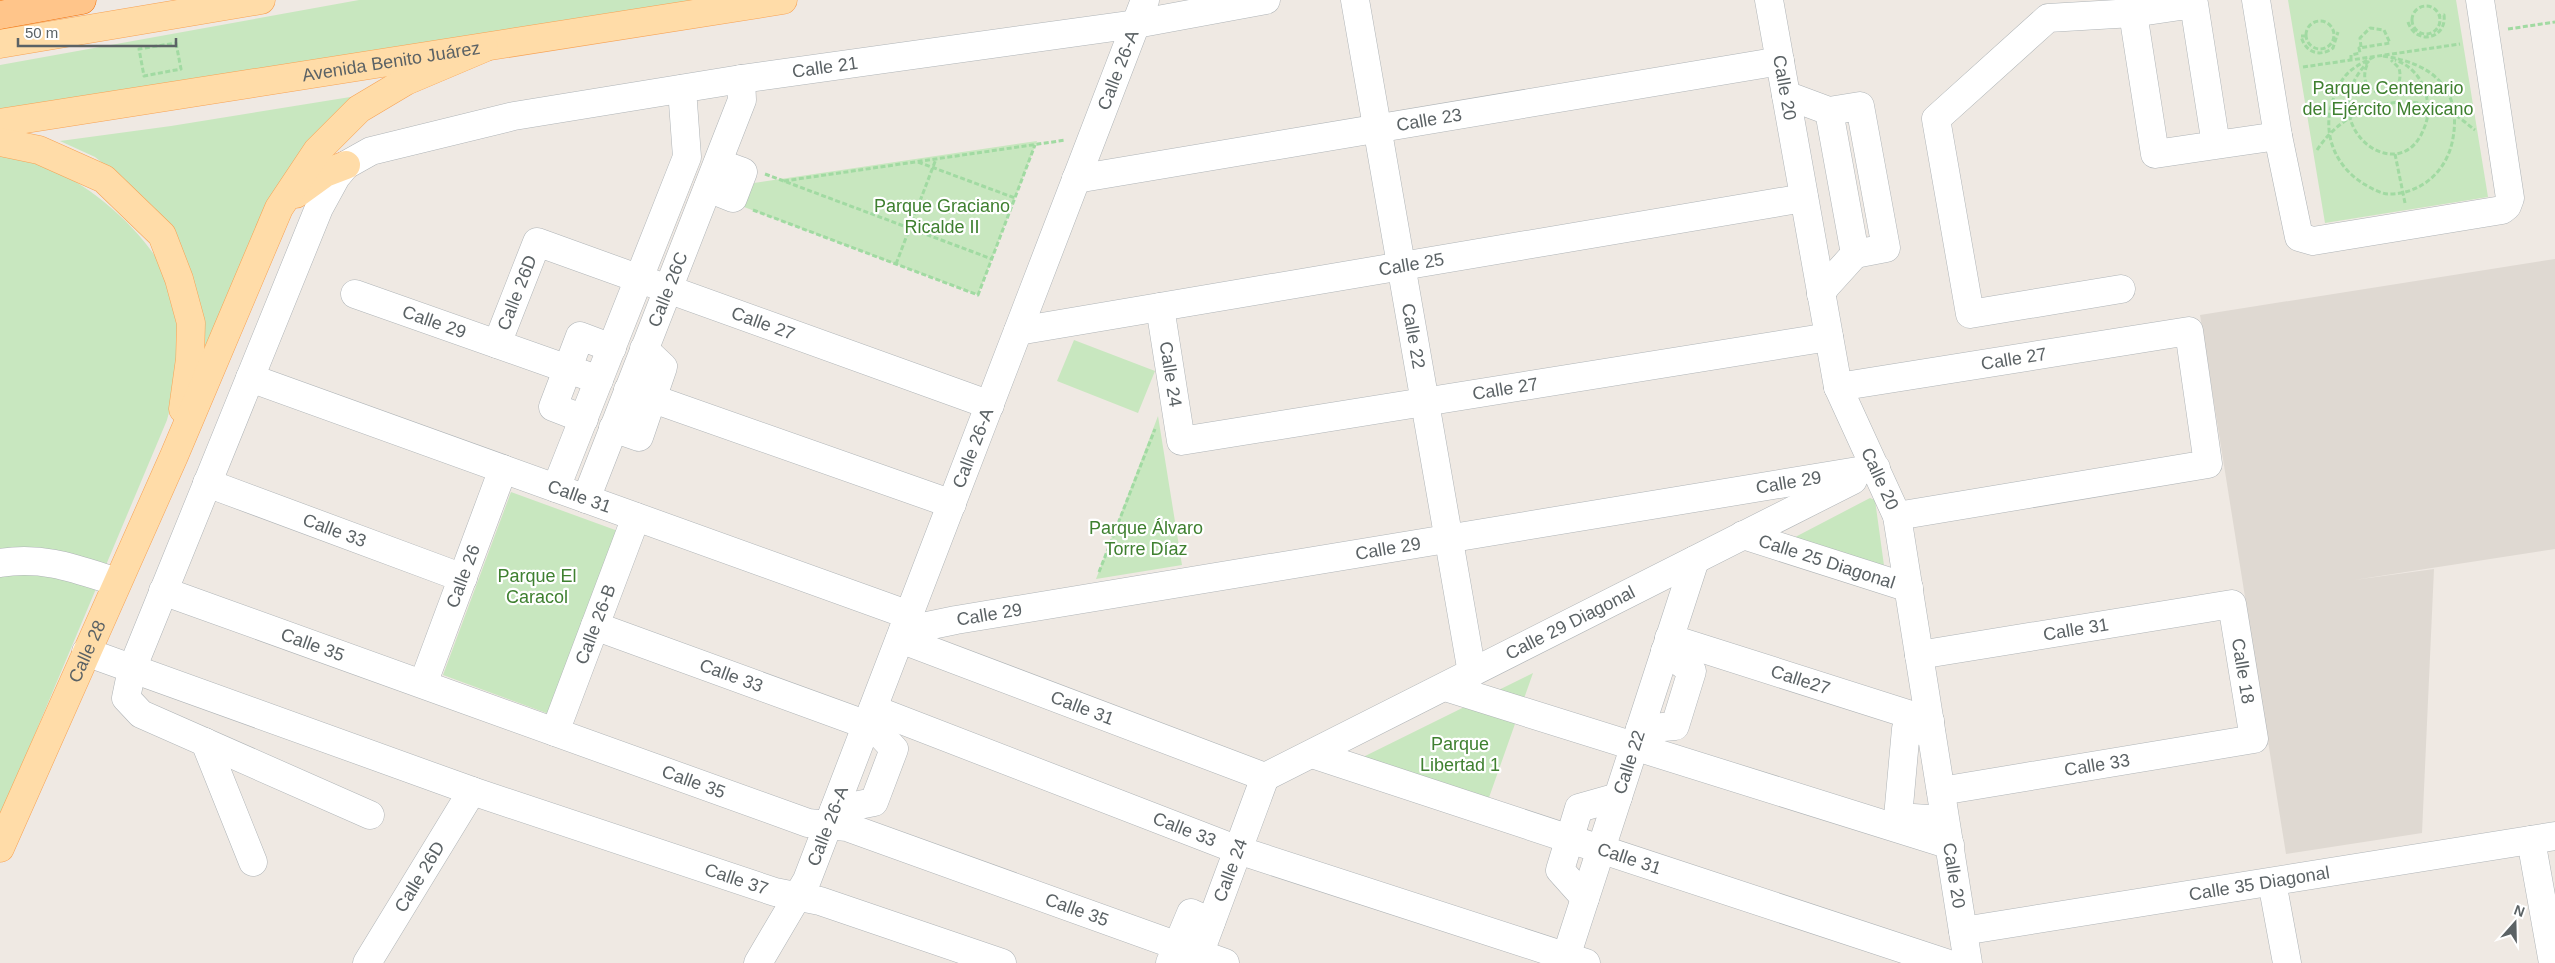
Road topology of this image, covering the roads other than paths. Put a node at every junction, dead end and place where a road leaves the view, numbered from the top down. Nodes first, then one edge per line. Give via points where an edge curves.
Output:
1 (82, 0) edge
2 (261, 0) edge
3 (784, 0) edge
4 (1266, 0) edge
5 (1355, 0) edge
6 (1770, 0) edge
7 (2256, 0) edge
8 (2480, 0) edge
9 (48, 4) edge
10 (1141, 12) edge
11 (2133, 13) junction
12 (0, 16) edge
13 (0, 44) edge
14 (484, 48) junction
15 (1780, 61) junction
16 (741, 79) junction
17 (682, 89) junction
18 (1786, 95) junction
19 (0, 122) edge
20 (1378, 130) junction
21 (2278, 136) junction
22 (0, 142) edge
23 (2216, 145) junction
24 (346, 165) junction
25 (1076, 179) junction
26 (1804, 198) junction
27 (279, 208) junction
28 (537, 242) joint
29 (1401, 267) junction
30 (639, 279) junction
31 (2121, 289) dead end
32 (668, 290) junction
33 (355, 294) dead end
34 (1822, 294) junction
35 (1160, 307) junction
36 (1018, 331) junction
37 (1829, 337) junction
38 (497, 344) junction
39 (612, 348) junction
40 (567, 368) junction
41 (250, 378) junction
42 (599, 380) junction
43 (1838, 386) junction
44 (640, 394) junction
45 (1425, 402) junction
46 (990, 406) junction
47 (584, 419) junction
48 (1181, 441) joint
49 (174, 456) junction
50 (1876, 468) junction
51 (504, 469) junction
52 (208, 483) junction
53 (556, 488) junction
54 (586, 499) junction
55 (952, 504) junction
56 (636, 516) junction
57 (1897, 516) junction
58 (1743, 536) junction
59 (1448, 539) junction
60 (1695, 560) junction
61 (0, 564) edge
62 (462, 578) junction
63 (117, 582) junction
64 (1909, 588) junction
65 (163, 591) junction
66 (2232, 604) joint
67 (595, 626) junction
68 (904, 628) junction
69 (1667, 645) junction
70 (86, 652) junction
71 (1920, 655) junction
72 (132, 669) junction
73 (1472, 673) junction
74 (423, 684) junction
75 (1445, 687) junction
76 (869, 718) junction
77 (1931, 726) junction
78 (555, 732) junction
79 (1637, 738) junction
80 (2254, 739) joint
81 (204, 742) junction
82 (1312, 754) junction
83 (1265, 777) junction
84 (472, 791) junction
85 (1941, 791) junction
86 (1618, 797) junction
87 (370, 815) dead end
88 (836, 821) junction
89 (1948, 833) junction
90 (2543, 838) edge
91 (1569, 839) junction
92 (0, 848) edge
93 (1238, 850) junction
94 (1601, 850) junction
95 (254, 862) dead end
96 (2272, 882) junction
97 (797, 896) junction
98 (1585, 898) junction
99 (1963, 931) junction
100 (1186, 957) edge
101 (1572, 961) edge
102 (367, 963) edge
103 (758, 963) edge
104 (1002, 963) edge
105 (1225, 963) edge
106 (1946, 963) edge
107 (1968, 963) edge
108 (2287, 963) edge
109 (2553, 963) edge

1 - 9 highway
2 - 13 main road
3 - 14 main road, Avenida Benito Juárez
4 - 10 street, Calle 21
5 - 20 street, Calle 22
6 - 15 street, Calle 20
7 - 21 street
8 - 21 street via 2510,198 2502,210 2303,240 2299,237
9 - 12 highway
10 - 16 street, Calle 21
10 - 25 street, Calle 26-A
11 - 23 street via 2155,154
11 - 23 street via 2194,4
11 - 31 street via 2048,18 1936,119 1970,314
14 - 19 main road, Avenida Benito Juárez
14 - 27 main road via 406,81 359,109 317,151
15 - 18 street, Calle 20
15 - 20 street, Calle 23
16 - 17 street, Calle 21
16 - 32 street, Calle 26C via 742,100
17 - 24 street, Calle 21 via 514,116 386,146
17 - 30 street, Calle 26C via 687,157
18 - 26 street, Calle 20
18 - 34 street via 1829,111 1860,106 1876,191 1886,248 1855,254
20 - 25 street, Calle 23
20 - 29 street, Calle 22
21 - 23 street
22 - 49 main road via 39,150 104,179 162,235 191,323 186,390
24 - 27 main road via 325,173
24 - 41 street via 326,192
25 - 36 street, Calle 26-A
26 - 29 street, Calle 25
26 - 34 street, Calle 20
27 - 49 main road
28 - 30 street, Calle 27
28 - 38 street, Calle 26D
29 - 35 street, Calle 25
29 - 45 street, Calle 22
30 - 32 street, Calle 27
30 - 39 street, Calle 26C
32 - 44 street, Calle 26C via 644,349
32 - 46 street, Calle 27
33 - 38 street, Calle 29
34 - 37 street, Calle 20
35 - 36 street, Calle 25
35 - 48 street, Calle 24
36 - 46 street, Calle 26-A
37 - 43 street, Calle 20
37 - 45 street, Calle 27
38 - 40 street, Calle 29
39 - 40 street via 580,336
39 - 42 street, Calle 26C
40 - 42 street, Calle 29
40 - 47 street via 553,407
41 - 51 street, Calle 31
41 - 52 street
42 - 47 street, Calle 26C
43 - 50 street, Calle 20
43 - 57 street, Calle 27 via 2189,331 2208,464
44 - 54 street, Calle 26C via 613,428
44 - 55 street
45 - 48 street, Calle 27
45 - 59 street, Calle 22
46 - 55 street, Calle 26-A
47 - 53 street, Calle 26C
49 - 63 main road, Calle 28
50 - 57 street, Calle 20
50 - 58 street, Calle 29 Diagonal
50 - 59 street, Calle 29
51 - 53 street, Calle 31
51 - 62 street, Calle 26
52 - 62 street, Calle 33
52 - 65 street
53 - 54 street, Calle 31
54 - 56 street, Calle 31
55 - 68 street, Calle 26-A
56 - 67 street, Calle 26-B
56 - 68 street, Calle 31
57 - 64 street, Calle 20
58 - 60 street, Calle 29 Diagonal
58 - 64 street, Calle 25 Diagonal
59 - 68 street, Calle 29
59 - 73 street, Calle 22
60 - 69 street, Calle 22
60 - 73 street, Calle 29 Diagonal
61 - 63 street via 24,559 54,563
62 - 74 street, Calle 26
63 - 70 main road, Calle 28
64 - 71 street, Calle 20
65 - 72 street
65 - 74 street, Calle 35
66 - 71 street, Calle 31
66 - 80 street, Calle 18
67 - 76 street, Calle 33
67 - 78 street, Calle 26-B
68 - 76 street, Calle 26-A
68 - 83 street, Calle 31
69 - 77 street, Calle27
69 - 79 street, Calle 22
70 - 72 street, Calle 37
70 - 92 main road, Calle 28
71 - 77 street, Calle 20
72 - 81 street via 126,698 141,714
72 - 84 street, Calle 37
73 - 75 street, Calle 29 Diagonal
74 - 78 street, Calle 35
75 - 79 street
75 - 82 street, Calle 29 Diagonal
76 - 88 street via 894,748 874,802
76 - 93 street, Calle 33
77 - 85 street, Calle 20
77 - 89 street via 1906,729 1898,817
78 - 88 street, Calle 35 via 808,822
79 - 86 street, Calle 22
79 - 89 street
80 - 85 street, Calle 33
81 - 87 street
81 - 95 street
82 - 83 street, Calle 29 Diagonal
82 - 91 street, Calle 31
83 - 93 street, Calle 24
84 - 97 street, Calle 37 via 774,892
84 - 102 street, Calle 26D
85 - 89 street, Calle 20
86 - 91 street via 1579,808
86 - 94 street, Calle 22
88 - 97 street, Calle 26-A
88 - 100 street, Calle 35
89 - 99 street, Calle 20
90 - 96 street, Calle 35 Diagonal
90 - 109 street
91 - 94 street, Calle 31
91 - 98 street via 1560,870
93 - 100 street, Calle 24 via 1211,922
93 - 101 street, Calle 33
94 - 98 street, Calle 22
94 - 106 street, Calle 31
96 - 99 street, Calle 35 Diagonal
96 - 108 street
97 - 103 street
97 - 104 street, Calle 37
98 - 101 street, Calle 22
99 - 107 street, Calle 20
100 - 105 street, Calle 35

